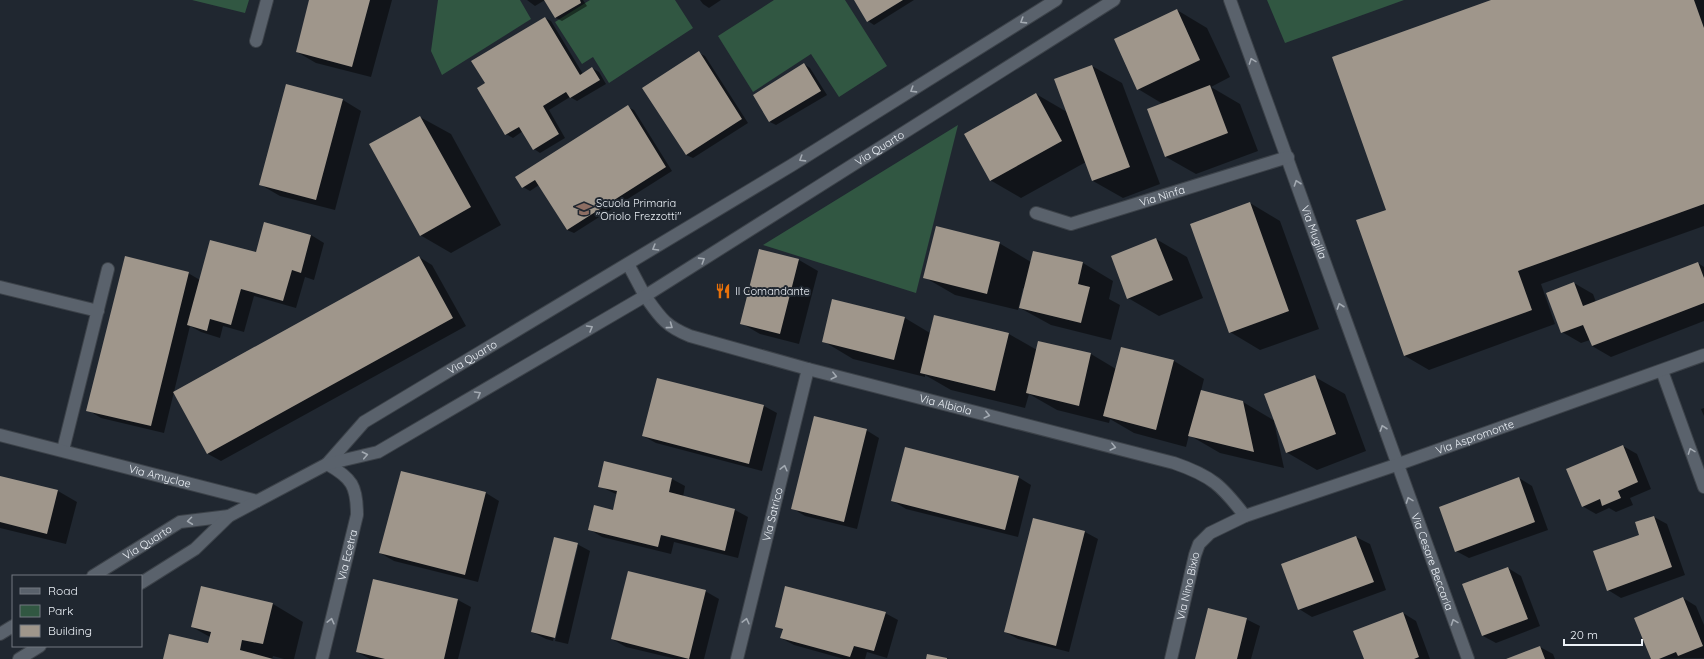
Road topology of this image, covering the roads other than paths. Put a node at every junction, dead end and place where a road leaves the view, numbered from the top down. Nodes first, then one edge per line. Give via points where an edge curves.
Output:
1 (267, 0) edge
2 (1056, 0) edge
3 (1114, 0) edge
4 (1230, 0) edge
5 (256, 41) dead end
6 (1288, 157) junction
7 (1036, 213) dead end
8 (628, 264) junction
9 (108, 269) dead end
10 (0, 287) edge
11 (645, 296) junction
12 (98, 311) junction
13 (1704, 356) edge
14 (808, 369) junction
15 (1662, 371) junction
16 (0, 435) edge
17 (63, 450) junction
18 (326, 464) junction
19 (1396, 465) junction
20 (1704, 487) edge
21 (257, 501) junction
22 (229, 516) junction
23 (1246, 516) junction
24 (95, 575) edge
25 (142, 582) edge
26 (12, 627) edge
27 (0, 634) edge
28 (38, 647) edge
29 (19, 659) edge
30 (322, 659) edge
31 (737, 659) edge
32 (1171, 659) edge
33 (1468, 659) edge

1 - 5 street
2 -> 8 street, Via Quarto
11 -> 3 street, Via Quarto
6 -> 4 street, Via Mugilla
6 - 7 street, Via Ninfa via 1071,224
19 -> 6 street, Via Mugilla
8 - 11 street
8 - 18 street, Via Quarto via 364,422
9 - 12 street
10 - 12 street
11 -> 14 street, Via Albiola via 663,321 674,330
18 -> 11 street, Via Quarto via 378,452
12 - 17 street
13 - 15 street, Via Aspromonte
14 -> 23 street, Via Albiola via 1180,465 1197,471 1217,483
31 -> 14 street, Via Satrico
15 - 19 street, Via Aspromonte
20 -> 15 street
16 - 17 street, Via Amyclae
17 - 21 street, Via Amyclae
18 - 21 street, Via Quarto
30 -> 18 street, Via Ecetra via 357,515 354,486 342,472
19 - 23 street, Via Aspromonte
33 -> 19 street, Via Cesare Beccaria
21 - 22 street, Via Quarto
22 -> 24 street, Via Quarto via 180,522
22 - 25 street, Via Quarto via 195,549
23 - 32 street, Via Nino Bixio via 1210,533 1199,544
26 - 27 street
28 - 29 street

